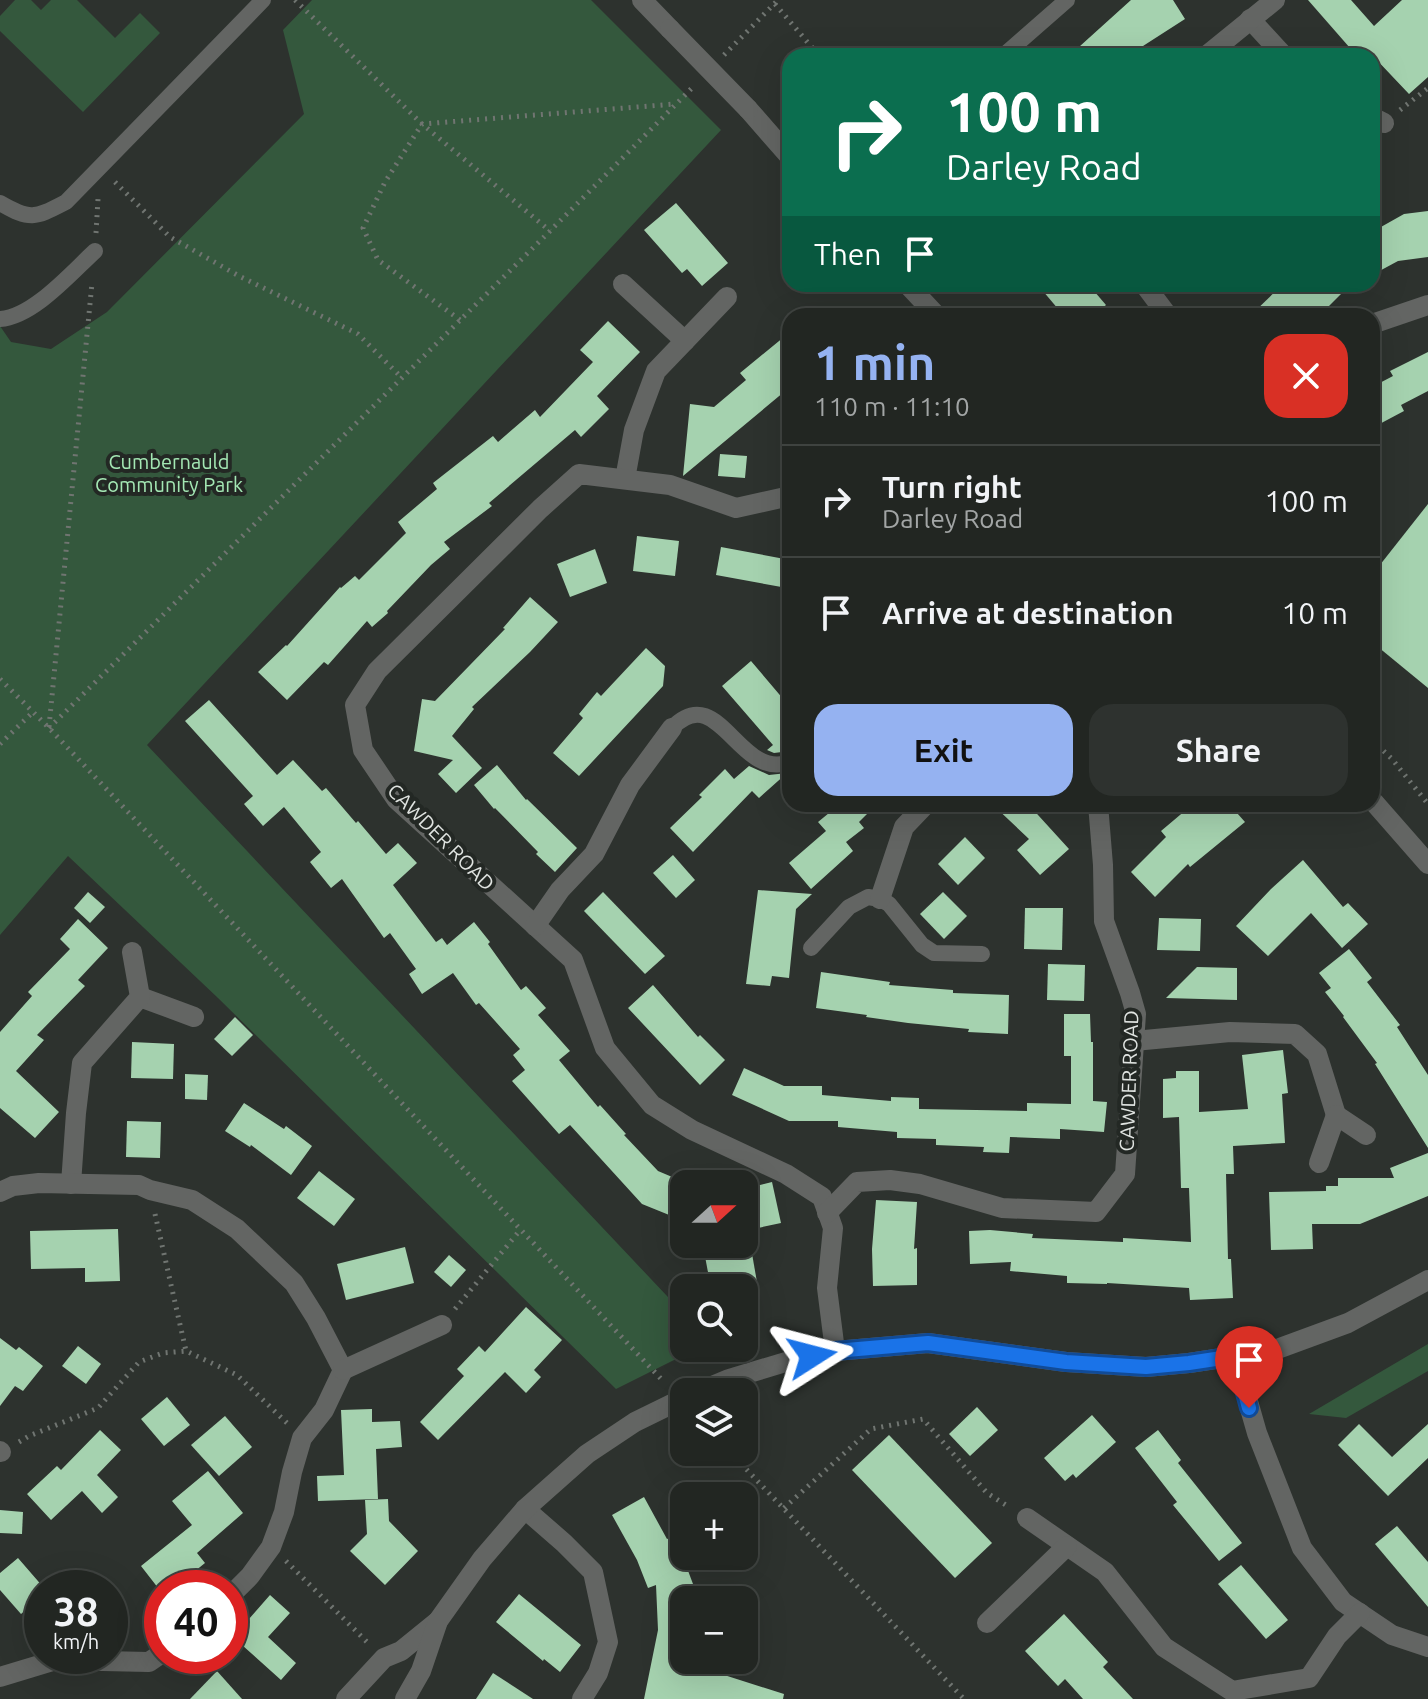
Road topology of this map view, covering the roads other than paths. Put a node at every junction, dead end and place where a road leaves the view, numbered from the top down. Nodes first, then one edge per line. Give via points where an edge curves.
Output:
1 (263, 0) edge
2 (642, 0) edge
3 (1067, 0) edge
4 (1275, 0) edge
5 (1250, 19) junction
6 (1012, 48) edge
7 (1216, 48) edge
8 (1277, 48) edge
9 (782, 148) edge
10 (0, 203) edge
11 (95, 251) road end
12 (623, 284) dead end
13 (914, 292) edge
14 (727, 297) dead end
15 (1428, 305) edge
16 (930, 308) edge
17 (0, 319) edge
18 (1380, 321) edge
19 (685, 341) junction
20 (625, 479) junction
21 (782, 498) edge
22 (672, 728) joint
23 (782, 764) edge
24 (1380, 809) edge
25 (918, 812) edge
26 (1099, 812) edge
27 (1428, 864) edge
28 (880, 899) junction
29 (535, 926) junction
30 (811, 948) dead end
31 (132, 952) dead end
32 (982, 954) dead end
33 (140, 997) junction
34 (194, 1017) dead end
35 (1134, 1041) junction
36 (1336, 1115) junction
37 (1366, 1135) dead end
38 (1319, 1163) dead end
39 (71, 1184) junction
40 (0, 1192) edge
41 (827, 1213) junction
42 (1428, 1280) edge
43 (442, 1325) road end
44 (835, 1351) junction
45 (1235, 1356) junction
46 (343, 1370) junction
47 (732, 1378) edge
48 (670, 1405) edge
49 (525, 1509) junction
50 (1027, 1518) road end
51 (1067, 1546) junction
52 (248, 1578) edge
53 (1360, 1613) junction
54 (438, 1621) junction
55 (987, 1623) dead end
56 (1428, 1647) edge
57 (144, 1662) edge
58 (0, 1677) edge
59 (346, 1699) edge
60 (405, 1699) edge
61 (582, 1699) edge

1 - 10 lane via 66,202 41,214 21,216
2 - 9 street, bridge
3 - 6 lane
4 - 5 street
5 - 7 street
5 - 8 street
11 - 17 lane via 42,300
12 - 19 street
13 - 16 street
14 - 19 street
15 - 18 street
19 - 20 street via 656,371 634,430
20 - 21 street, CAWDER ROAD via 670,485 736,508
20 - 29 street, CAWDER ROAD via 579,474 377,671 355,705 363,750 396,799
22 - 23 lane via 693,714 705,715 749,754 765,763
22 - 29 street via 630,785 594,854
24 - 27 street
25 - 28 street via 904,827
26 - 35 street, CAWDER ROAD via 1104,921 1136,1014
28 - 30 lane via 868,897 849,907
28 - 32 lane via 934,953
29 - 41 street, CAWDER ROAD via 573,960 605,1048 652,1105 786,1174 822,1197
31 - 33 street
33 - 34 street
33 - 39 street via 82,1063
35 - 36 street via 1230,1032 1295,1034 1317,1054
35 - 41 street, CAWDER ROAD via 1125,1174 1096,1212 1002,1208 890,1180 857,1182
36 - 37 street
36 - 38 street
39 - 40 street via 39,1183
39 - 46 street via 139,1185 192,1200 237,1229 294,1283
41 - 44 street via 833,1228 827,1288
42 - 45 street via 1348,1323 1280,1348
43 - 46 street
44 - 45 street via 928,1343 1146,1367
44 - 47 street
45 - 53 street via 1257,1433 1302,1548 1343,1602
46 - 52 street via 324,1410 302,1438 271,1547
48 - 49 street via 587,1454
49 - 54 street
49 - 61 street via 593,1572 608,1642
50 - 51 street
51 - 53 street via 1105,1572 1164,1647 1232,1691 1309,1678
51 - 55 street
53 - 56 street via 1392,1635
54 - 59 street via 384,1658
54 - 60 street
57 - 58 street via 56,1660

